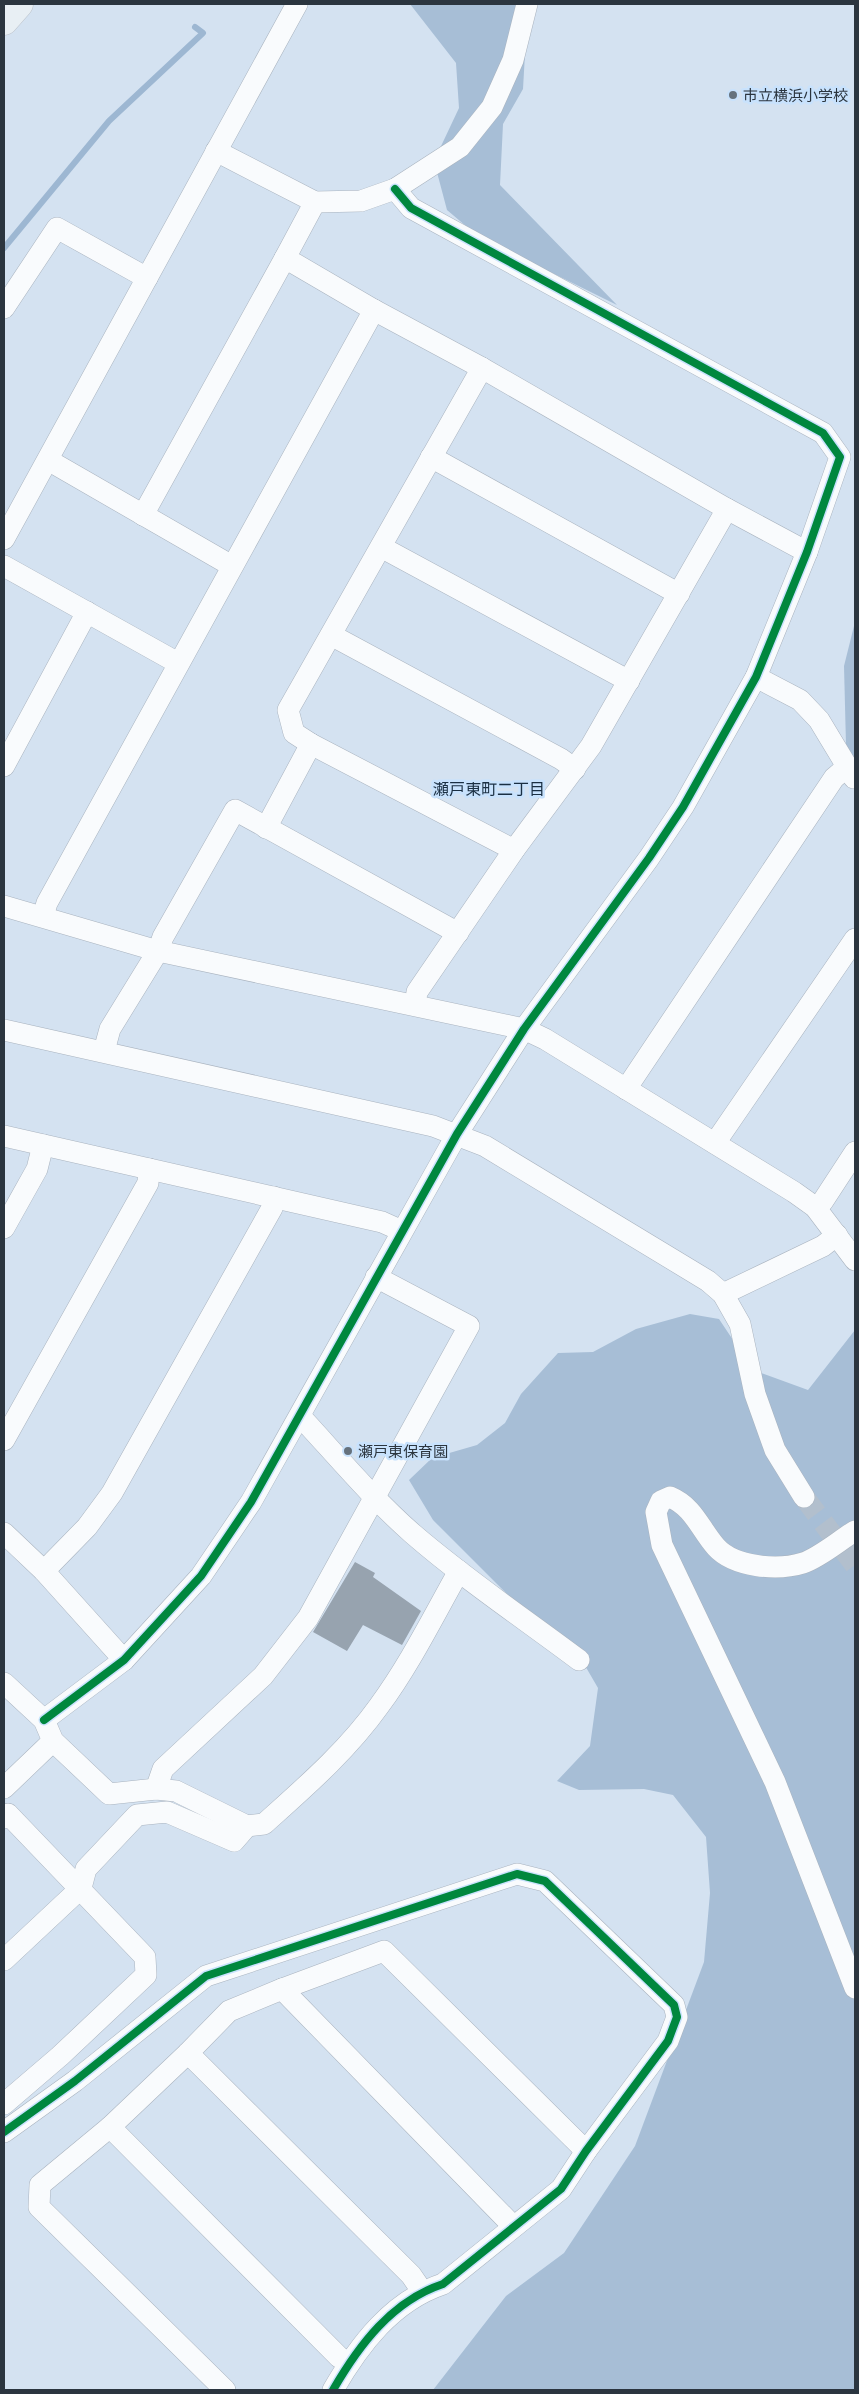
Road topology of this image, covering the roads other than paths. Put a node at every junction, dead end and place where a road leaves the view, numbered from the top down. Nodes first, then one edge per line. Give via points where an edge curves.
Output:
1 (19, 4) edge
2 (297, 4) edge
3 (527, 4) edge
4 (4, 21) edge
5 (216, 151) junction
6 (395, 189) junction
7 (315, 202) junction
8 (286, 258) junction
9 (147, 278) junction
10 (4, 308) edge
11 (374, 310) junction
12 (482, 368) junction
13 (432, 456) junction
14 (48, 460) junction
15 (727, 510) junction
16 (143, 515) junction
17 (4, 539) edge
18 (381, 547) junction
19 (808, 552) junction
20 (4, 566) edge
21 (232, 566) junction
22 (679, 594) junction
23 (87, 612) junction
24 (331, 635) junction
25 (178, 663) junction
26 (756, 677) junction
27 (629, 682) junction
28 (311, 744) junction
29 (4, 766) edge
30 (575, 769) junction
31 (851, 774) edge
32 (266, 828) junction
33 (514, 850) junction
34 (4, 906) edge
35 (43, 916) junction
36 (458, 933) junction
37 (855, 939) edge
38 (158, 951) junction
39 (415, 1005) junction
40 (524, 1029) junction
41 (4, 1030) edge
42 (104, 1051) junction
43 (626, 1089) junction
44 (457, 1134) junction
45 (4, 1136) edge
46 (715, 1144) junction
47 (43, 1145) junction
48 (855, 1152) edge
49 (149, 1169) junction
50 (274, 1197) junction
51 (815, 1206) junction
52 (4, 1228) edge
53 (402, 1231) junction
54 (837, 1235) junction
55 (855, 1260) edge
56 (376, 1277) junction
57 (722, 1294) junction
58 (300, 1416) junction
59 (4, 1440) edge
60 (804, 1497) tunnel mouth
61 (375, 1498) junction
62 (855, 1531) edge
63 (4, 1533) edge
64 (44, 1571) junction
65 (459, 1571) junction
66 (124, 1660) junction
67 (579, 1660) dead end
68 (4, 1683) edge
69 (44, 1720) junction
70 (53, 1741) junction
71 (4, 1788) edge
72 (156, 1788) junction
73 (4, 1818) edge
74 (247, 1826) junction
75 (81, 1888) junction
76 (4, 1960) edge
77 (855, 1988) edge
78 (282, 1989) junction
79 (188, 2053) junction
80 (4, 2104) edge
81 (110, 2127) junction
82 (4, 2132) edge
83 (586, 2151) junction
84 (513, 2226) junction
85 (422, 2291) junction
86 (349, 2363) junction
87 (225, 2390) edge
88 (333, 2390) edge

1 - 4 main road
2 - 5 street
3 - 6 street via 513,60 492,107 460,147
5 - 7 street
5 - 9 street
6 - 7 street via 361,201
6 - 19 street via 411,208 823,433 840,457
7 - 8 street
8 - 11 street
8 - 16 street
9 - 10 street via 57,228
9 - 14 street
11 - 12 street
11 - 21 street
12 - 13 street
12 - 15 street
13 - 18 street
13 - 22 street
14 - 16 street
14 - 17 street
15 - 19 street
15 - 22 street
16 - 21 street
18 - 24 street
18 - 27 street
19 - 26 street
20 - 23 street
21 - 25 street
22 - 27 street
23 - 25 street
23 - 29 street
24 - 28 street via 288,710 294,733
24 - 30 street via 562,759
25 - 35 street via 47,903
26 - 31 street via 800,700 819,720
26 - 40 street via 683,807
27 - 30 street
28 - 32 street
28 - 33 street
30 - 33 street
31 - 43 street via 834,778
32 - 36 street
32 - 38 street via 235,810
33 - 36 street
34 - 35 street
35 - 38 street
36 - 39 street via 417,992
37 - 46 street
38 - 39 street
38 - 42 street via 110,1029
39 - 40 street
40 - 43 street
40 - 44 street
41 - 42 street
42 - 44 street
43 - 46 street
44 - 53 street
44 - 57 street via 485,1146 708,1281
45 - 47 street
46 - 51 street
47 - 49 street
47 - 52 street via 37,1169
48 - 51 street via 823,1200
49 - 50 street
49 - 59 street via 148,1183
50 - 53 street via 382,1222
50 - 64 street via 272,1208 112,1493 87,1527
51 - 54 street
53 - 56 street
54 - 55 street
54 - 57 street via 823,1246
56 - 58 street
56 - 61 street via 469,1326
57 - 60 street via 740,1324 755,1394 775,1450
58 - 61 street
58 - 66 street via 251,1502 201,1576
61 - 65 street
61 - 72 street via 308,1618 264,1676 163,1769
62 - 77 street via 803,1563 780,1566 751,1564 734,1559 716,1548 690,1509 679,1501 670,1497 661,1501 656,1512 662,1545 775,1782
63 - 64 street
64 - 66 street
65 - 67 street
65 - 74 street via 396,1683 378,1708 339,1753 264,1824
66 - 69 street
68 - 69 street
69 - 70 street
70 - 71 street
70 - 72 street via 109,1794
72 - 74 street via 176,1792
73 - 75 street via 8,1814
74 - 75 street via 234,1841 168,1812 137,1815 86,1868
75 - 76 street
75 - 80 street via 145,1957 146,1975
78 - 79 street via 229,2011
78 - 83 street via 384,1951
78 - 84 street
79 - 81 street
79 - 85 street via 411,2275
81 - 86 street
81 - 87 street via 40,2185 39,2207
82 - 83 street via 75,2082 206,1976 518,1874 545,1881 674,2005 677,2017 668,2041
83 - 84 street via 561,2189
84 - 85 street via 442,2284
85 - 86 street via 379,2324
86 - 88 street

